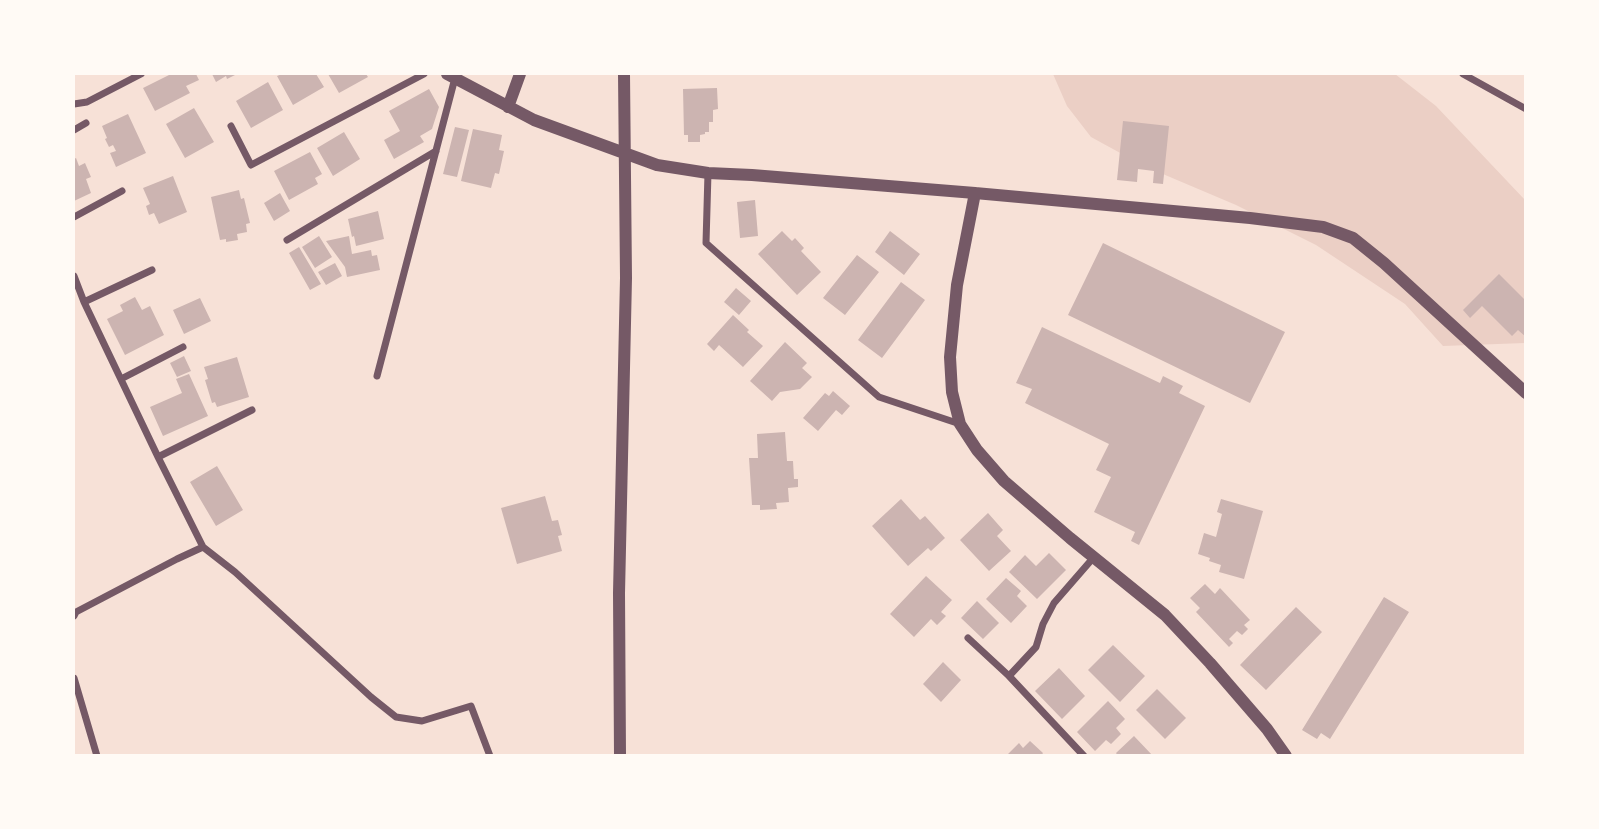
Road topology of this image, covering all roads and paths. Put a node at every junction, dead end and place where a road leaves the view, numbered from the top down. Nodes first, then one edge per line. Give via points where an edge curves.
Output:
1 (141, 74) edge
2 (424, 74) edge
3 (520, 74) edge
4 (624, 74) edge
5 (1463, 74) edge
6 (451, 76) edge
7 (74, 104) edge
8 (508, 107) junction
9 (1525, 109) edge
10 (86, 123) dead end
11 (231, 126) dead end
12 (74, 130) edge
13 (436, 151) junction
14 (708, 173) junction
15 (122, 191) dead end
16 (975, 193) junction
17 (74, 217) edge
18 (287, 240) dead end
19 (152, 270) dead end
20 (74, 276) edge
21 (84, 302) junction
22 (183, 347) dead end
23 (377, 376) dead end
24 (121, 379) junction
25 (1525, 393) edge
26 (252, 410) dead end
27 (960, 424) junction
28 (158, 457) junction
29 (203, 547) junction
30 (1095, 557) junction
31 (74, 616) edge
32 (968, 638) dead end
33 (1009, 676) junction
34 (74, 678) edge
35 (97, 755) edge
36 (490, 755) edge
37 (620, 755) edge
38 (1083, 755) edge
39 (1286, 755) edge

1 - 7 street
2 - 11 street via 251,165
3 - 8 street
4 - 37 street
5 - 9 street
6 - 8 street
6 - 13 street
8 - 14 street via 657,165
10 - 12 street
13 - 18 street
13 - 23 street
14 - 16 street
14 - 27 street via 706,243 879,397
15 - 17 street
16 - 25 street via 1323,227 1353,238 1384,262
16 - 27 street via 957,285 950,356
19 - 21 street
20 - 21 street
21 - 24 street
22 - 24 street
24 - 28 street
26 - 28 street
27 - 30 street via 1004,481
28 - 29 street
29 - 31 street
29 - 36 street via 396,718 422,721 471,706
30 - 33 street via 1054,603 1036,647
30 - 39 street via 1165,615
32 - 33 street
33 - 38 street
34 - 35 street

